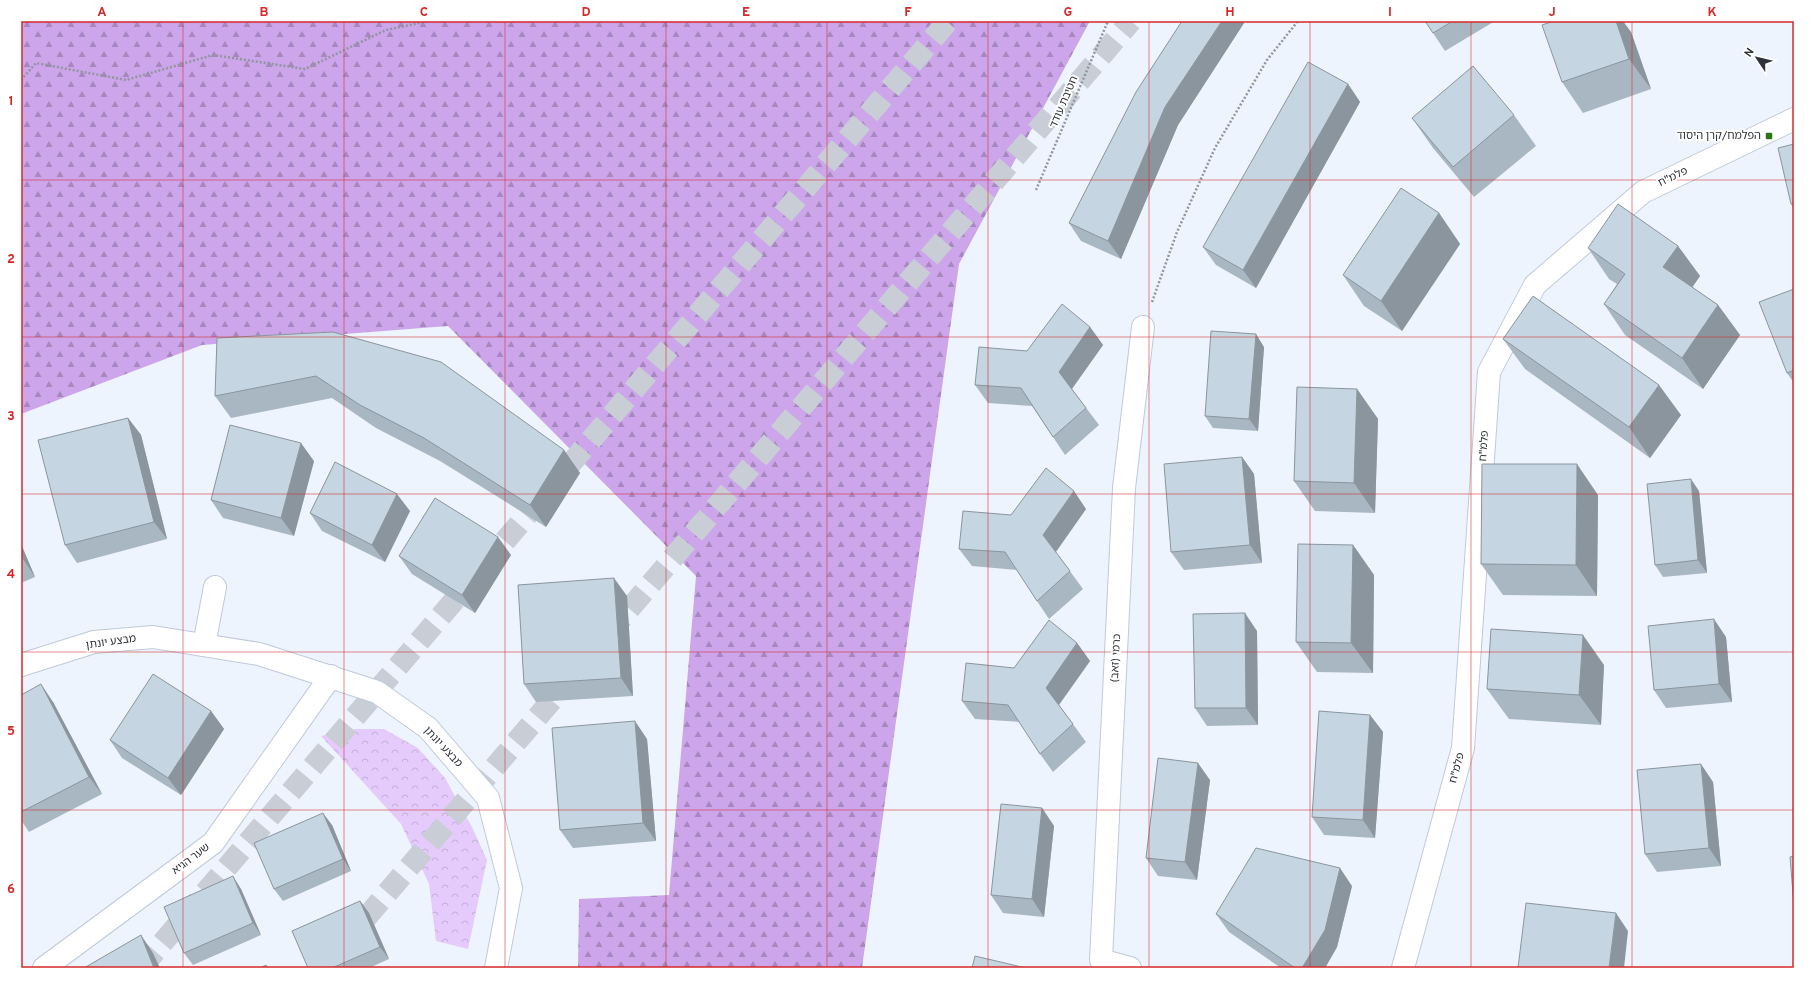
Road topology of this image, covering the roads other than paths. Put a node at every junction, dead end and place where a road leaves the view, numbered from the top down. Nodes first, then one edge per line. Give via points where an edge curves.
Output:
1 (1794, 119) edge
2 (1143, 327) road end
3 (215, 587) dead end
4 (204, 645) junction
5 (21, 665) edge
6 (331, 676) junction
7 (44, 968) edge
8 (496, 968) edge
9 (1130, 968) edge
10 (1404, 968) edge

1 - 10 street, פלמ"ח via 1643,192 1535,285 1489,372 1463,748
2 - 9 street, כרמי (זאב) via 1124,488 1101,960
3 - 4 street
4 - 5 street, מבצע יונתן via 153,637 94,642
4 - 6 street, מבצע יונתן via 259,654
6 - 7 street, שער הגיא via 213,843
6 - 8 street, מבצע יונתן via 377,692 428,728 488,798 511,888

